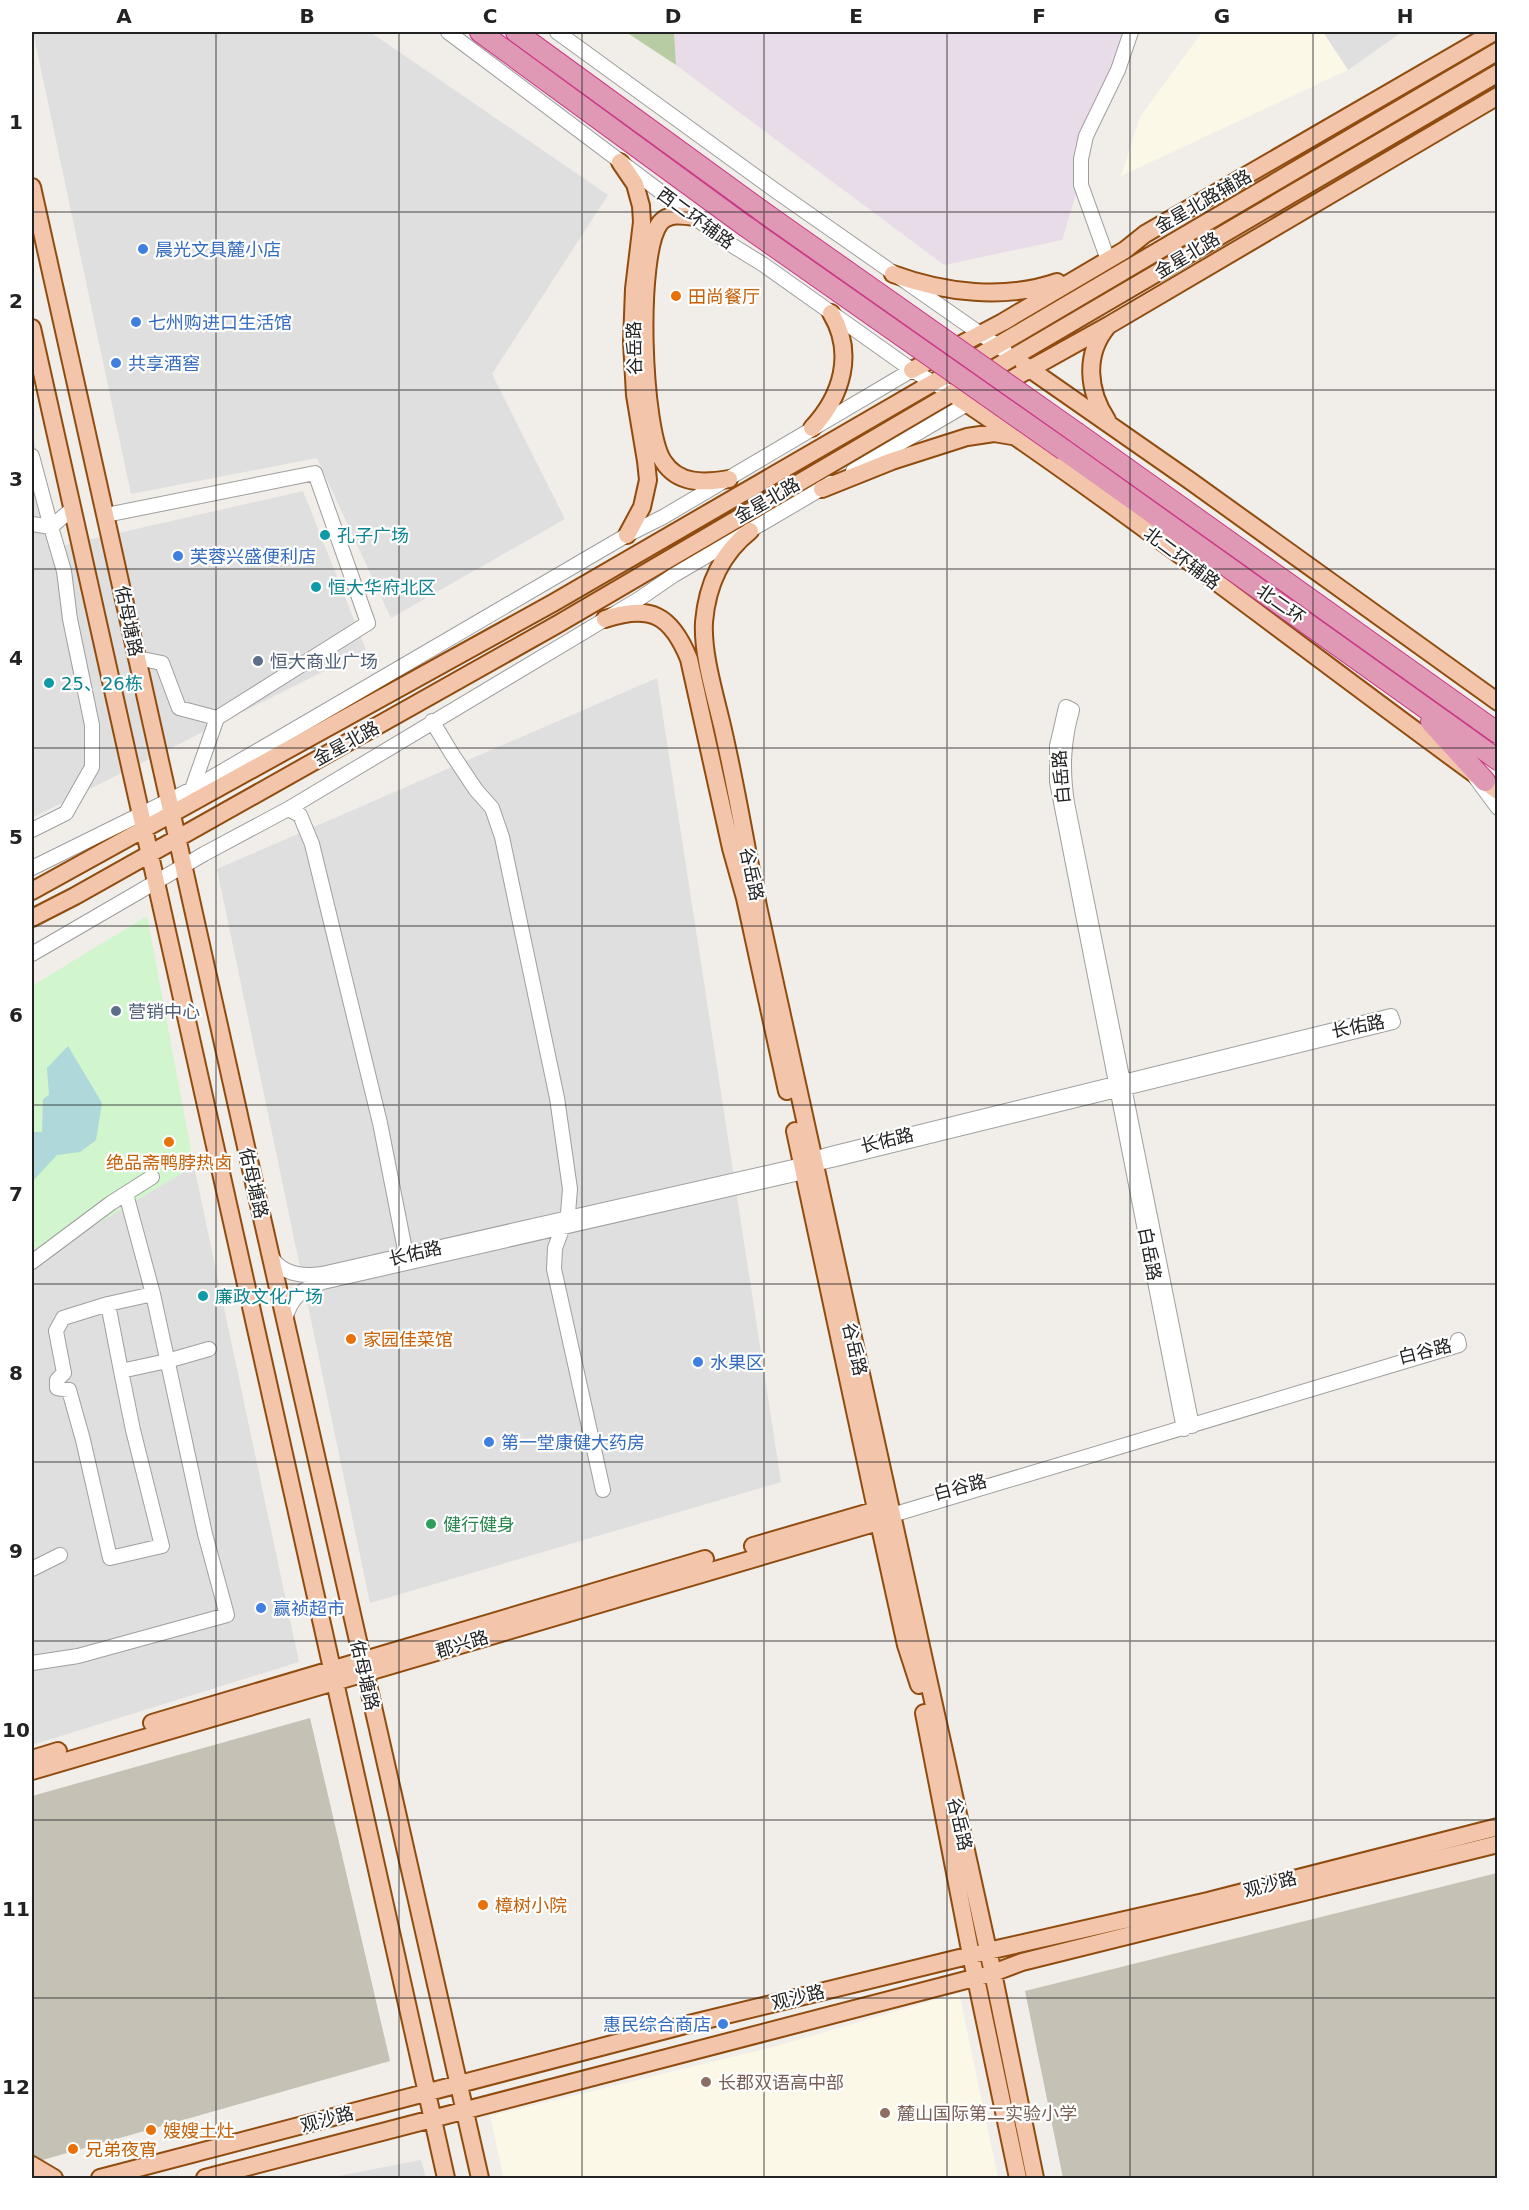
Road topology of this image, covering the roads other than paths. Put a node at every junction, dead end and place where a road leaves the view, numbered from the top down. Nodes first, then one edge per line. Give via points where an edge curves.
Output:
1 (448, 32) edge
2 (480, 32) edge
3 (516, 32) edge
4 (557, 32) edge
5 (1131, 32) edge
6 (1494, 32) edge
7 (1497, 51) edge
8 (1497, 73) edge
9 (1497, 96) edge
10 (620, 162) junction
11 (32, 187) edge
12 (694, 217) junction
13 (1102, 263) junction
14 (893, 274) junction
15 (1147, 279) junction
16 (831, 313) junction
17 (1109, 325) junction
18 (32, 328) edge
19 (980, 334) junction
20 (997, 345) junction
21 (1014, 357) junction
22 (1031, 369) junction
23 (912, 370) junction
24 (933, 382) junction
25 (951, 393) junction
26 (967, 404) junction
27 (1109, 423) junction
28 (812, 428) junction
29 (1018, 438) junction
30 (32, 456) edge
31 (729, 478) junction
32 (822, 489) junction
33 (72, 509) junction
34 (106, 515) junction
35 (32, 524) edge
36 (51, 527) junction
37 (750, 531) junction
38 (627, 535) junction
39 (605, 619) junction
40 (137, 658) junction
41 (1406, 693) junction
42 (1497, 702) edge
43 (217, 718) junction
44 (432, 721) junction
45 (1497, 734) edge
46 (1497, 760) edge
47 (1485, 781) edge
48 (192, 789) junction
49 (170, 807) junction
50 (1497, 808) edge
51 (288, 809) junction
52 (141, 823) junction
53 (32, 830) edge
54 (177, 838) junction
55 (148, 855) junction
56 (184, 866) junction
57 (32, 868) edge
58 (155, 883) junction
59 (32, 891) edge
60 (32, 918) edge
61 (32, 954) edge
62 (1121, 1086) junction
63 (808, 1165) junction
64 (152, 1177) dead end
65 (126, 1194) junction
66 (564, 1224) junction
67 (406, 1255) junction
68 (270, 1256) junction
69 (32, 1262) edge
70 (153, 1294) junction
71 (108, 1304) junction
72 (285, 1320) junction
73 (208, 1349) dead end
74 (168, 1361) junction
75 (122, 1371) junction
76 (1187, 1424) junction
77 (603, 1490) dead end
78 (884, 1513) junction
79 (60, 1555) dead end
80 (32, 1569) edge
81 (32, 1664) edge
82 (363, 1667) junction
83 (334, 1675) junction
84 (32, 1759) edge
85 (32, 1771) edge
86 (1497, 1827) edge
87 (1497, 1844) edge
88 (988, 1951) junction
89 (971, 1955) junction
90 (985, 1975) junction
91 (458, 2084) junction
92 (426, 2093) junction
93 (465, 2110) junction
94 (432, 2119) junction
95 (32, 2165) edge
96 (54, 2178) edge
97 (100, 2178) edge
98 (205, 2178) edge
99 (446, 2178) edge
100 (480, 2178) edge
101 (1018, 2178) edge
102 (1035, 2178) edge

1 - 10 street, 西二环辅路
2 - 41 highway, 北二环, bridge via 746,226
3 - 45 highway, 北二环, bridge
4 - 14 street
5 - 13 street via 1118,70 1086,136 1081,159 1081,184
6 - 13 main road, 金星北路辅路 via 1145,234
7 - 20 main road, 金星北路
8 - 15 main road, 金星北路
9 - 17 main road
10 - 12 street, 西二环辅路
10 - 38 main road, 谷岳路 via 635,184 641,206 632,342 635,395 648,480 642,507
11 - 34 main road, 佑母塘路
12 - 16 street, 西二环辅路
12 - 31 main road, 谷岳路 via 670,217 656,230 646,291 647,393 663,463 686,480
13 - 14 main road via 1040,287 1008,292 966,291 914,282
13 - 19 main road, 金星北路辅路
14 - 19 street
15 - 17 main road
15 - 21 main road, 金星北路
16 - 23 street, 西二环辅路
16 - 28 main road via 843,342 839,386 830,406
17 - 22 main road
17 - 27 main road via 1094,349 1090,374 1096,398
18 - 33 main road, 佑母塘路
19 - 20 street
19 - 23 main road, 金星北路辅路
20 - 21 street
20 - 24 main road, 金星北路
21 - 22 main road
21 - 25 main road, 金星北路
22 - 26 main road
22 - 27 main road
23 - 24 street, 西二环辅路
23 - 28 street
24 - 25 street, 西二环辅路
24 - 49 main road, 金星北路 via 543,609
25 - 26 main road, 北二环辅路
25 - 54 main road, 金星北路 via 558,624
26 - 29 main road, 北二环辅路
26 - 32 street
27 - 42 main road
28 - 31 street
29 - 32 main road via 994,433 968,437
29 - 47 main road, 北二环辅路
30 - 36 street
31 - 38 street
32 - 37 street
33 - 36 street
33 - 52 main road, 佑母塘路
34 - 40 main road, 佑母塘路
34 - 43 street via 315,473 368,622
35 - 36 street
36 - 53 street via 64,572 92,725 92,767 66,813
37 - 39 street
37 - 63 main road, 谷岳路 via 730,549 716,573 706,608 705,638
38 - 48 street
39 - 44 street
39 - 63 main road via 633,611 655,616 676,632 689,659
40 - 43 street via 162,663 179,708
40 - 49 main road, 佑母塘路
41 - 46 highway, 北二环
41 - 47 highway
43 - 48 street
44 - 51 street
44 - 66 street via 492,808 502,837 557,1098 570,1189
47 - 50 street
48 - 49 street
49 - 52 main road, 金星北路
49 - 54 main road, 佑母塘路
51 - 56 street
51 - 67 street via 300,815 312,844 380,1123
52 - 55 main road, 佑母塘路
52 - 57 street
52 - 59 main road, 金星北路
54 - 55 main road, 金星北路
54 - 56 main road, 佑母塘路
55 - 58 main road, 佑母塘路
55 - 60 main road, 金星北路
56 - 58 street
56 - 68 main road, 佑母塘路
58 - 61 street
58 - 83 main road, 佑母塘路
62 - 62 street, 长佑路 via 1393,1022 1391,1016
62 - 62 street, 白岳路 via 1064,782 1064,746 1072,710 1066,707 1057,746 1058,782
62 - 63 street, 长佑路
62 - 76 street, 白岳路
63 - 66 street, 长佑路
63 - 78 main road, 谷岳路
64 - 65 street
65 - 69 street
65 - 70 street
66 - 67 street, 长佑路
66 - 72 street, 长佑路 via 317,1284 295,1297
66 - 77 street via 555,1248 554,1269
67 - 68 street, 长佑路 via 314,1275 290,1272
68 - 72 main road, 佑母塘路
70 - 71 street
70 - 74 street
71 - 75 street
71 - 75 street via 63,1318 56,1331 64,1372 57,1380 57,1388 69,1390 110,1558 162,1545
72 - 82 main road, 佑母塘路
73 - 74 street
74 - 75 street
74 - 81 street via 205,1534 227,1615 78,1656
76 - 76 street, 白谷路 via 1459,1345 1458,1340
76 - 78 street, 白谷路
78 - 82 main road, 郡兴路
78 - 88 main road, 谷岳路
78 - 89 main road via 906,1645 917,1678
79 - 80 street
82 - 83 main road, 郡兴路
82 - 91 main road, 佑母塘路
83 - 84 main road, 郡兴路
83 - 85 main road, 郡兴路
83 - 92 main road, 佑母塘路
86 - 88 main road, 观沙路 via 1208,1901
87 - 90 main road, 观沙路 via 1022,1962
88 - 89 main road, 观沙路
88 - 90 main road, 谷岳路
89 - 90 main road
89 - 91 main road, 观沙路
90 - 93 main road, 观沙路
90 - 101 main road
90 - 102 main road, 谷岳路
91 - 92 main road, 观沙路
91 - 93 main road, 佑母塘路
92 - 94 main road, 佑母塘路
92 - 97 main road, 观沙路
93 - 94 main road, 观沙路
93 - 100 main road, 佑母塘路
94 - 98 main road, 观沙路
94 - 99 main road, 佑母塘路
95 - 96 main road

